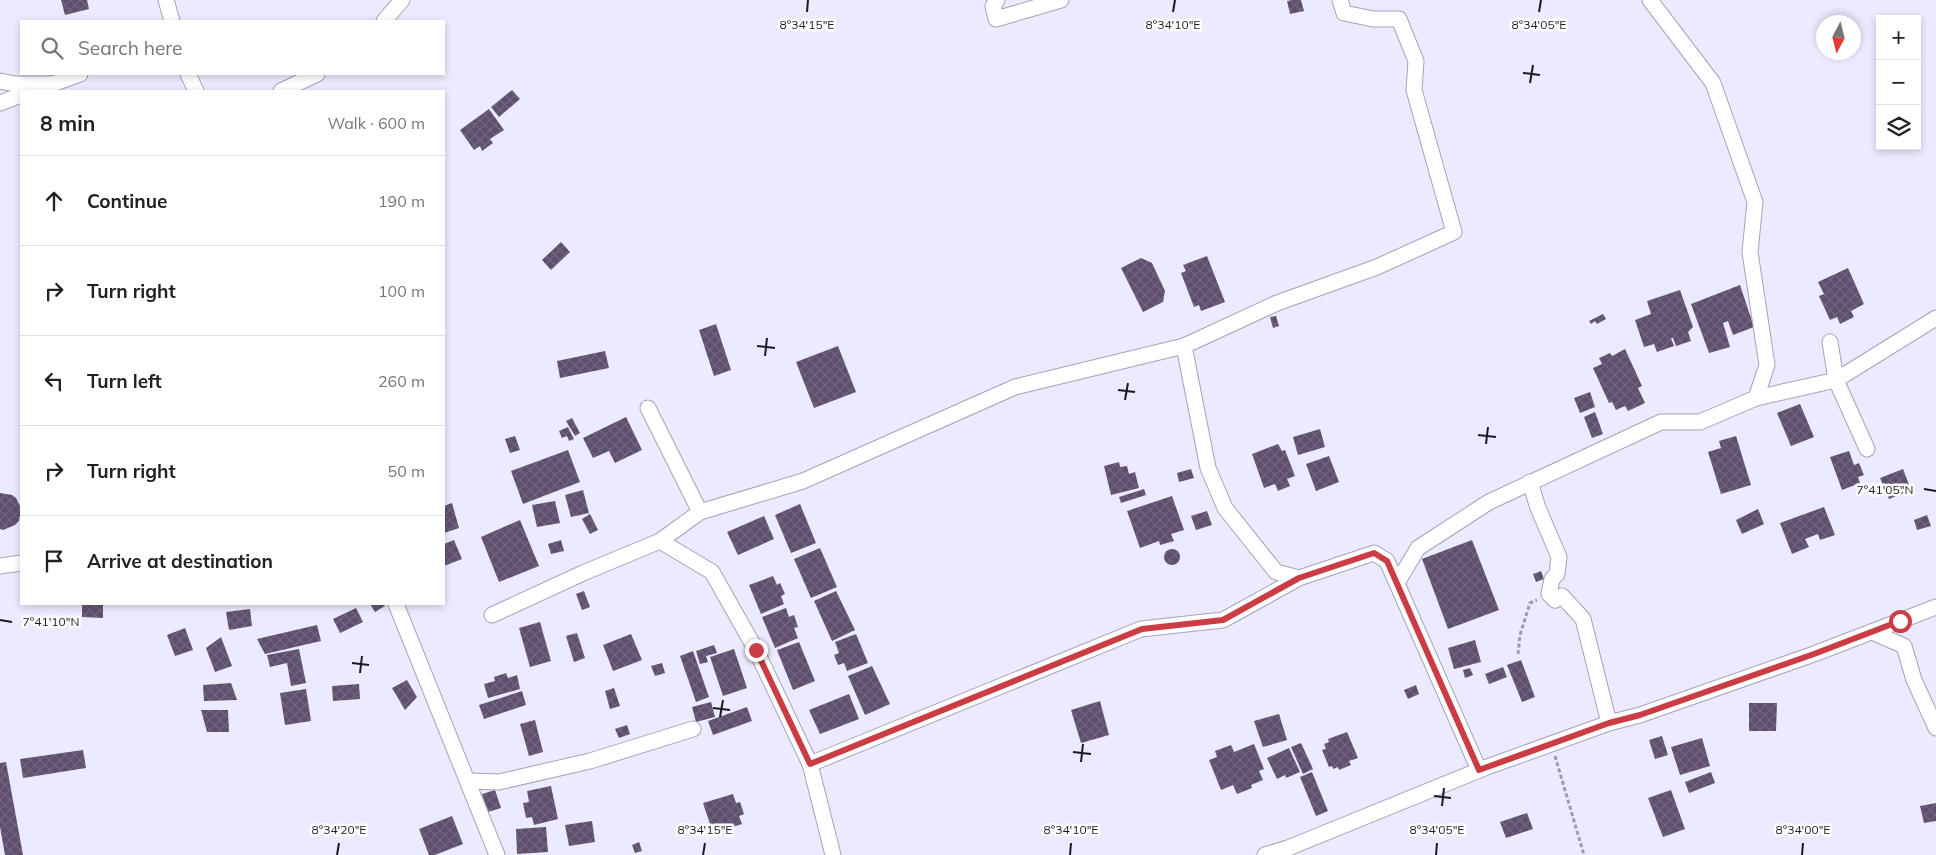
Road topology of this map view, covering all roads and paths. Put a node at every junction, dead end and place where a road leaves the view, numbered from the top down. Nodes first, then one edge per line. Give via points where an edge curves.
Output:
1 (166, 0) edge
2 (402, 0) edge
3 (997, 0) edge
4 (1062, 0) edge
5 (1340, 0) edge
6 (1650, 0) edge
7 (172, 20) edge
8 (385, 20) edge
9 (77, 75) edge
10 (188, 75) edge
11 (315, 75) edge
12 (0, 81) edge
13 (54, 84) junction
14 (36, 90) edge
15 (196, 90) edge
16 (283, 90) edge
17 (20, 95) edge
18 (0, 103) edge
19 (1936, 318) edge
20 (1830, 342) dead end
21 (1184, 346) junction
22 (1836, 380) junction
23 (1756, 398) junction
24 (648, 408) dead end
25 (1867, 449) dead end
26 (1530, 482) junction
27 (700, 512) junction
28 (660, 541) junction
29 (20, 563) edge
30 (0, 566) edge
31 (1299, 578) junction
32 (1397, 583) junction
33 (1549, 594) junction
34 (396, 605) edge
35 (1936, 607) edge
36 (492, 615) dead end
37 (1872, 632) junction
38 (1518, 654) dead end
39 (1609, 723) junction
40 (1936, 728) edge
41 (693, 729) dead end
42 (1551, 744) junction
43 (810, 764) junction
44 (1479, 770) junction
45 (468, 781) junction
46 (496, 855) edge
47 (833, 855) edge
48 (1265, 855) edge
49 (1584, 855) edge

1 - 7 street
2 - 8 street
3 - 4 street via 993,6 996,19
5 - 21 street via 1344,13 1373,19 1399,19 1416,61 1414,90 1454,232 1377,267 1277,303
6 - 23 street via 1713,83 1755,202 1750,252 1768,365
9 - 13 street
10 - 15 street
11 - 16 street
12 - 13 street
13 - 14 street
17 - 18 street
19 - 22 street
20 - 22 street
21 - 27 street via 1015,387 804,481
21 - 31 street via 1208,468 1225,508 1276,572
22 - 23 street
22 - 25 street
23 - 26 street via 1700,422 1661,422
24 - 27 street
26 - 32 street via 1489,502 1418,548
26 - 33 street via 1559,557 1557,574 1552,579
27 - 28 street
28 - 36 street
28 - 43 street via 712,572 756,650
29 - 30 street
31 - 32 street via 1374,553 1387,561
31 - 43 street via 1223,620 1142,629
32 - 44 street
33 - 38 path via 1530,603
33 - 39 street via 1555,600 1562,596 1583,619
34 - 45 street
35 - 37 street
37 - 39 street via 1660,709
37 - 40 street via 1904,646 1914,680
39 - 42 street
41 - 45 street via 590,762 499,782
42 - 44 street
42 - 49 path
43 - 47 street
44 - 48 street
45 - 46 street

